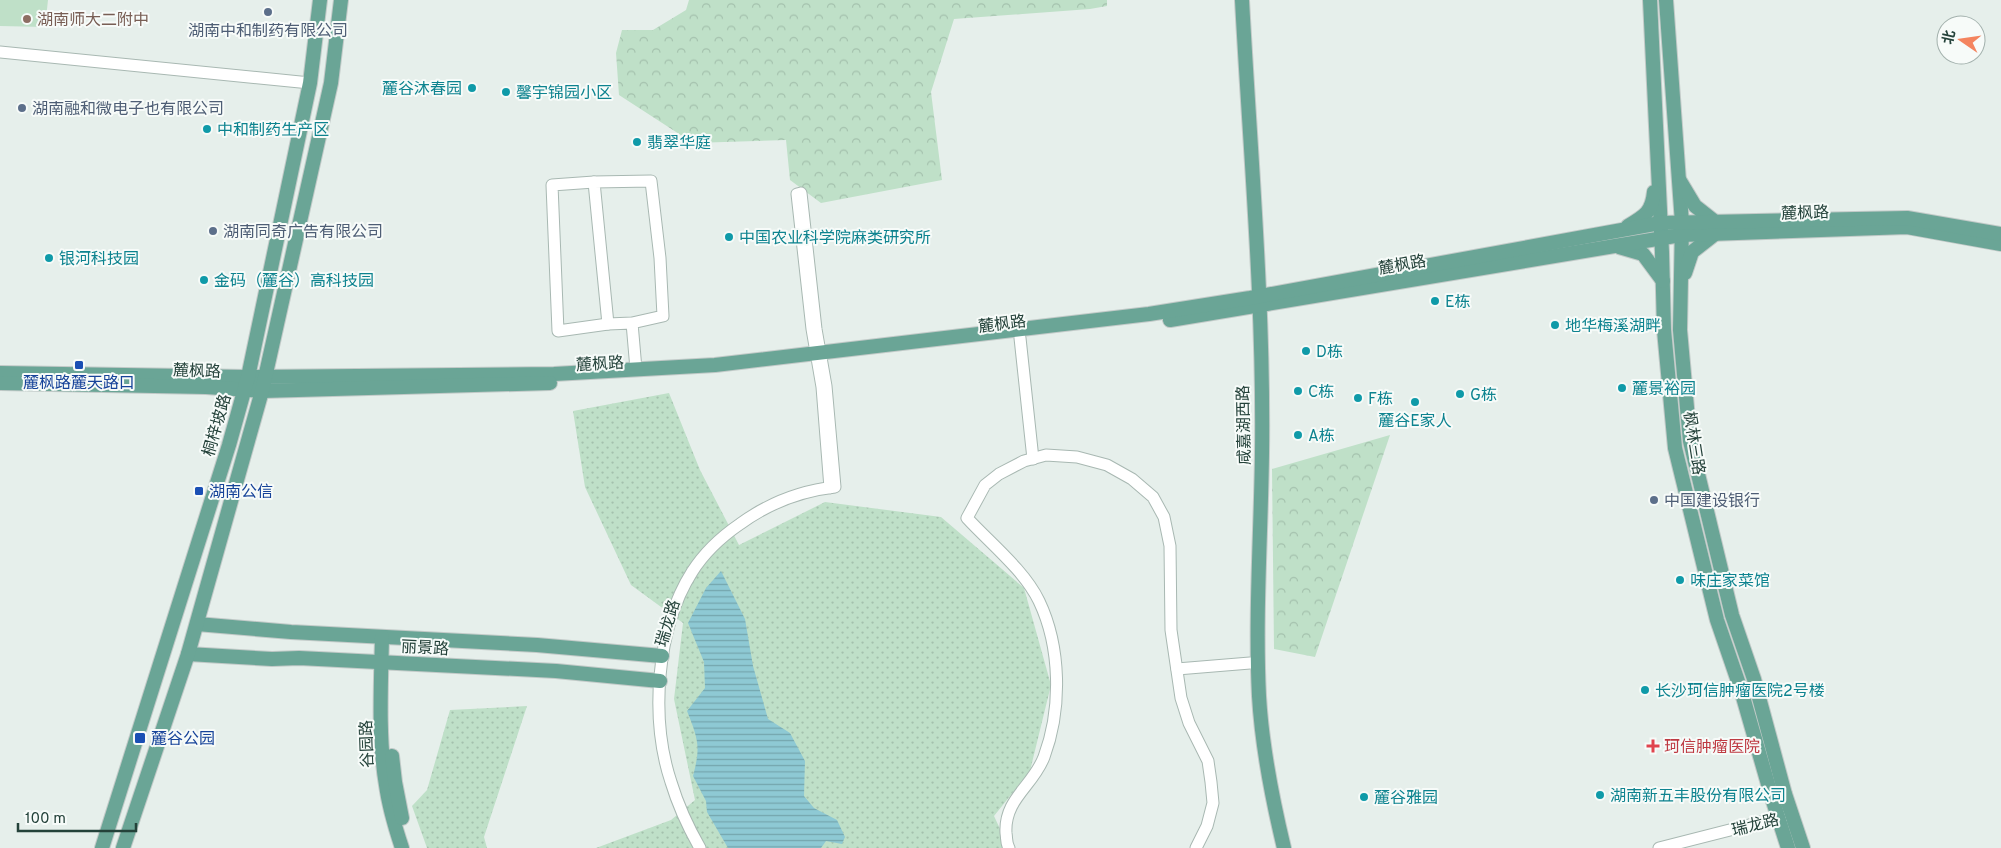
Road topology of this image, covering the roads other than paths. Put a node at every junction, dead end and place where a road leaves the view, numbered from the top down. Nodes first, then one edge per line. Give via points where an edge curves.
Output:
1 (320, 0) edge
2 (341, 0) edge
3 (1234, 0) edge
4 (1242, 0) edge
5 (1650, 0) edge
6 (1666, 0) edge
7 (0, 52) edge
8 (310, 82) junction
9 (1656, 156) junction
10 (1678, 179) junction
11 (594, 182) junction
12 (1660, 223) junction
13 (1715, 228) junction
14 (1682, 229) junction
15 (1621, 230) junction
16 (2001, 234) edge
17 (1661, 238) junction
18 (2001, 244) edge
19 (1613, 246) junction
20 (1663, 281) junction
21 (1680, 288) junction
22 (1254, 302) junction
23 (632, 323) junction
24 (608, 324) junction
25 (1020, 338) junction
26 (819, 357) junction
27 (636, 369) junction
28 (0, 373) edge
29 (265, 377) junction
30 (0, 383) edge
31 (246, 383) junction
32 (262, 391) junction
33 (1032, 459) junction
34 (197, 624) junction
35 (387, 637) junction
36 (188, 654) junction
37 (660, 656) junction
38 (386, 663) junction
39 (1250, 663) junction
40 (1177, 669) junction
41 (657, 681) junction
42 (1786, 819) junction
43 (102, 848) edge
44 (123, 848) edge
45 (402, 848) edge
46 (411, 848) edge
47 (695, 848) edge
48 (700, 848) edge
49 (1009, 848) edge
50 (1196, 848) edge
51 (1275, 848) edge
52 (1284, 848) edge
53 (1659, 848) edge
54 (1679, 848) edge
55 (1788, 848) edge
56 (1803, 848) edge

1 - 8 main road, 桐梓坡路
2 - 29 main road via 331,83
3 - 22 main road, 咸嘉湖西路
4 - 22 main road, 咸嘉湖西路
5 - 9 main road, 枫林三路
6 - 10 main road, 枫林三路
7 - 8 street
8 - 31 main road, 桐梓坡路
9 - 12 main road, 枫林三路
9 - 15 main road via 1652,206 1641,218
10 - 13 main road via 1695,206
10 - 14 main road, 枫林三路
11 - 23 street via 651,181 664,316
11 - 24 street
11 - 24 street via 552,185 558,331
12 - 14 main road
12 - 15 main road
12 - 17 main road, 枫林三路
13 - 14 main road, 麓枫路
13 - 16 main road, 麓枫路 via 1908,218
13 - 18 main road, 麓枫路 via 1907,227
13 - 21 main road via 1692,252
14 - 17 main road, 麓枫路
14 - 21 main road, 枫林三路
15 - 22 main road
17 - 19 main road, 麓枫路
17 - 20 main road, 枫林三路
19 - 20 main road via 1643,254
19 - 22 main road, 麓枫路
20 - 42 main road, 枫林三路 via 1664,330 1675,448 1717,620
21 - 42 main road, 枫林三路 via 1680,330 1690,441 1732,615 1754,679
22 - 25 main road, 麓枫路 via 1150,323
22 - 26 main road
22 - 39 main road, 咸嘉湖西路
22 - 52 main road, 咸嘉湖西路 via 1262,452 1259,698 1270,792
23 - 24 street
23 - 27 street
25 - 26 main road, 麓枫路
25 - 33 street
26 - 26 street via 816,329 801,193 797,194
26 - 27 main road
26 - 32 main road, 麓枫路 via 716,374 555,383
26 - 37 street, 瑞龙路 via 832,486 772,504 736,526 710,549 692,571 676,603
27 - 29 main road via 554,374
28 - 31 main road
29 - 31 main road
29 - 32 main road
30 - 31 main road, 麓枫路
31 - 32 main road, 麓枫路
31 - 43 main road, 桐梓坡路
32 - 34 main road
33 - 40 street via 1054,455 1107,465 1132,479 1153,498 1164,517 1170,546 1171,630
33 - 49 street via 984,485 967,518 1013,566 1038,599 1055,659 1055,704 1049,742 1043,759 1011,805 1006,825
34 - 35 main road, 丽景路
34 - 36 main road
35 - 37 main road, 丽景路 via 537,644
35 - 38 main road, 谷园路
36 - 38 main road, 丽景路
36 - 44 main road
37 - 41 street, 瑞龙路
38 - 41 main road, 丽景路
38 - 45 main road, 谷园路 via 385,783
38 - 46 main road, 谷园路 via 395,782
39 - 40 street
39 - 51 main road, 咸嘉湖西路 via 1262,794
40 - 50 street via 1181,698 1208,761 1212,782 1213,803 1207,826
41 - 47 street, 瑞龙路 via 655,722 658,753 673,805
41 - 48 street, 瑞龙路 via 670,780
42 - 53 street, 瑞龙路
42 - 54 street, 瑞龙路
42 - 55 main road, 枫林三路
42 - 56 main road, 枫林三路

